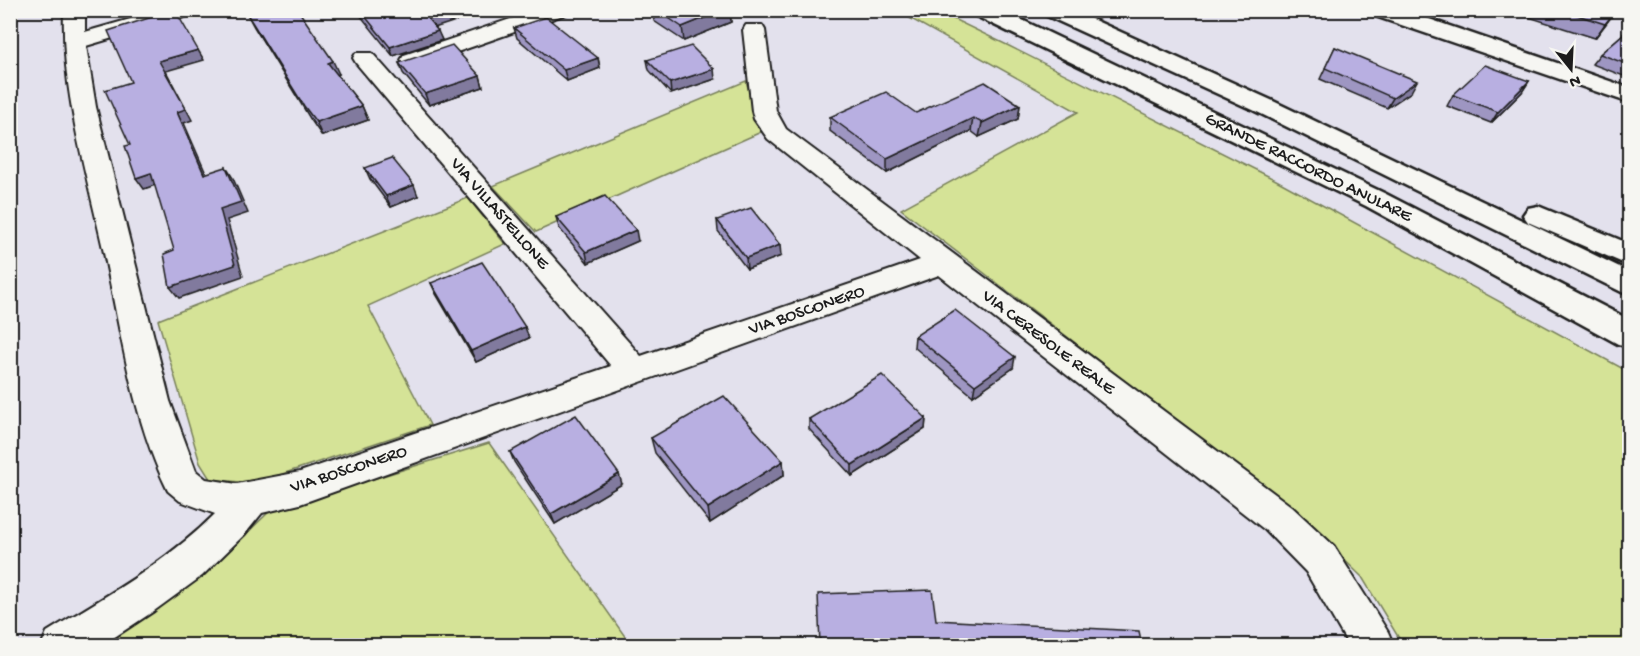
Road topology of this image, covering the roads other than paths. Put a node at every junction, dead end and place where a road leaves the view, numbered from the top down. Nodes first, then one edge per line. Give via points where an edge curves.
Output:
1 (75, 10) edge
2 (187, 10) edge
3 (559, 10) edge
4 (982, 10) edge
5 (1053, 10) edge
6 (1380, 10) edge
7 (754, 30) dead end
8 (74, 42) junction
9 (1629, 96) edge
10 (1262, 105) junction
11 (1629, 256) edge
12 (943, 263) junction
13 (1629, 285) edge
14 (1629, 335) edge
15 (635, 371) junction
16 (251, 498) junction
17 (62, 645) edge
18 (1373, 645) edge

1 - 8 street, VIA BOSCONERO
2 - 8 street
3 - 15 street, VIA VILLASTELLONE via 370,65
4 - 14 main road, GRANDE RACCORDO ANULARE via 1376,200
5 - 10 main road, GRANDE RACCORDO ANULARE
6 - 9 main road
7 - 12 street, VIA CERESOLE REALE via 764,111 771,126
8 - 16 street, VIA BOSCONERO via 84,107 153,401 176,470 189,489 198,494 219,499
10 - 11 main road via 1429,168
10 - 13 main road, GRANDE RACCORDO ANULARE
12 - 15 street, VIA BOSCONERO
12 - 18 street, VIA CERESOLE REALE via 1278,518 1320,559
15 - 16 street, VIA BOSCONERO via 332,478
16 - 17 street via 200,557

